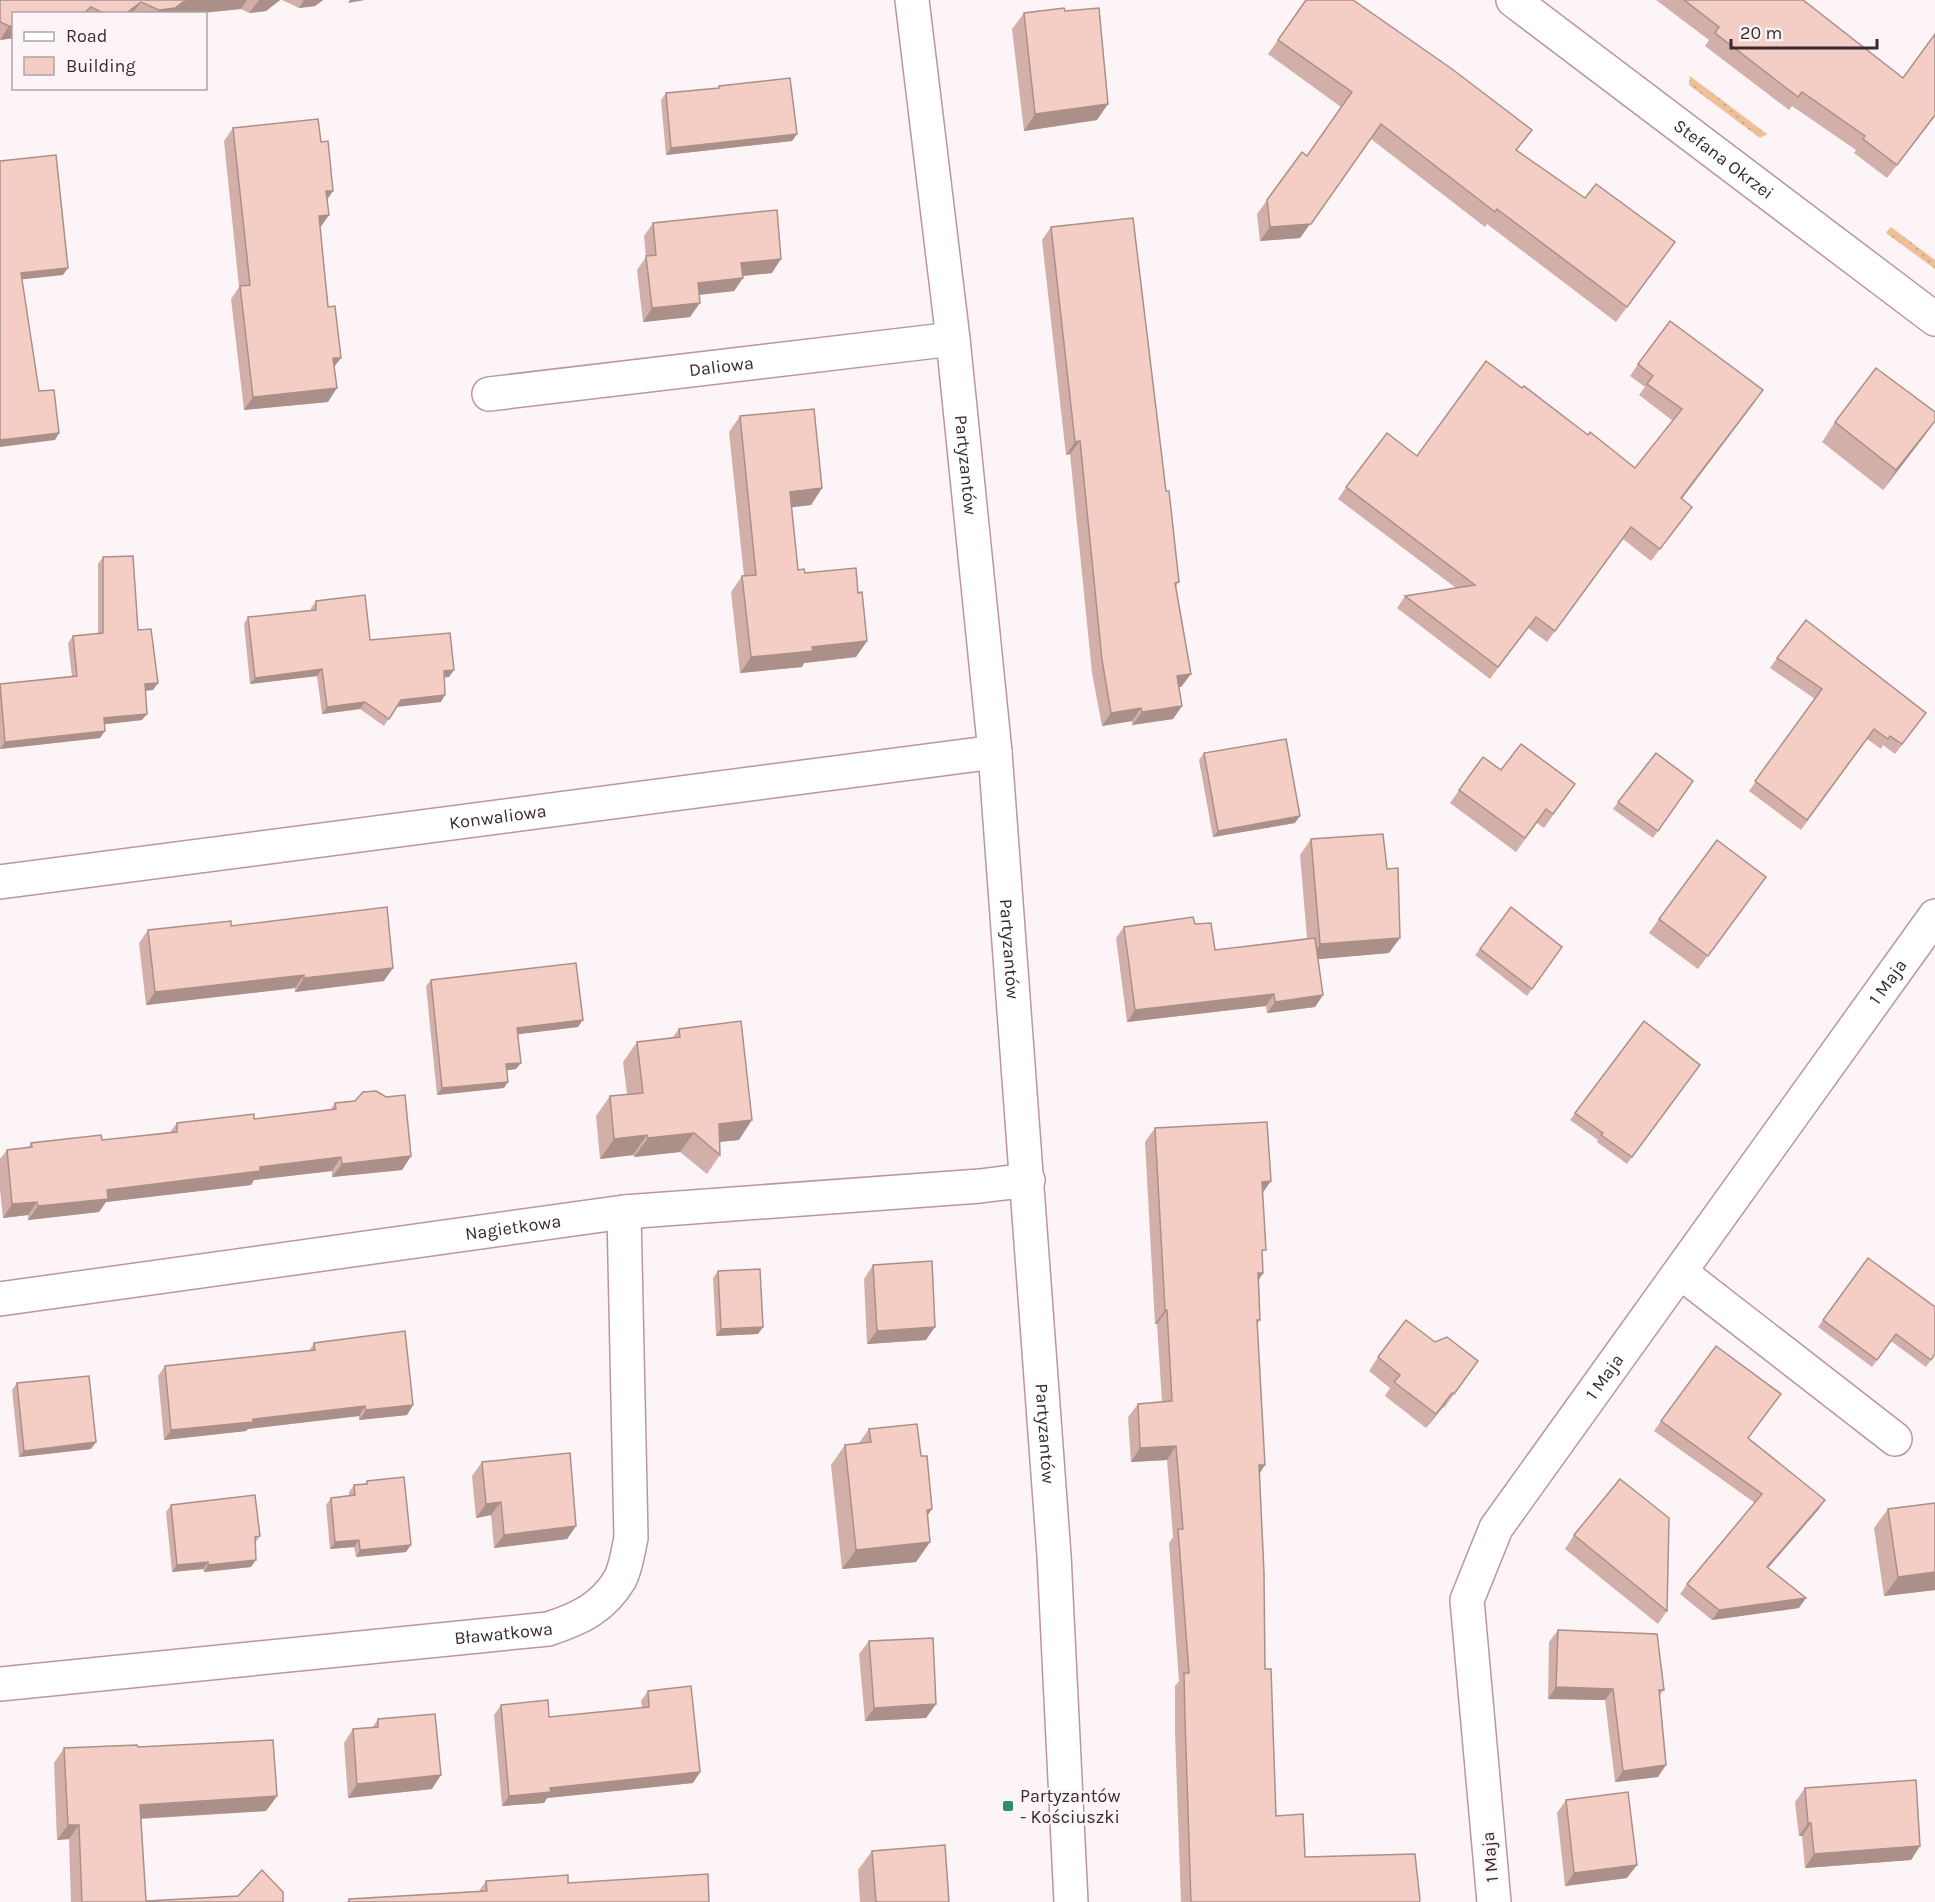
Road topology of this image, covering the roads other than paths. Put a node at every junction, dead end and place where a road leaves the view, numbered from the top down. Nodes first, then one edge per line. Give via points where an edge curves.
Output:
1 (912, 0) edge
2 (1514, 0) edge
3 (1935, 319) edge
4 (953, 339) junction
5 (489, 394) dead end
6 (995, 752) junction
7 (0, 882) edge
8 (1935, 916) edge
9 (1028, 1180) junction
10 (624, 1212) junction
11 (1680, 1272) junction
12 (0, 1299) edge
13 (1895, 1439) dead end
14 (0, 1684) edge
15 (1071, 1902) edge
16 (1494, 1902) edge

1 - 4 street, Partyzantów
2 - 3 street, Stefana Okrzei
4 - 5 street, Daliowa
4 - 6 street, Partyzantów
6 - 7 street, Konwaliowa
6 - 9 street, Partyzantów
8 - 11 street, 1 Maja
9 - 10 street, Nagietkowa
9 - 15 street, Partyzantów via 1054,1555
10 - 12 street, Nagietkowa
10 - 14 street, Bławatkowa via 631,1538 621,1578 597,1607 574,1621 548,1629
11 - 13 street
11 - 16 street, 1 Maja via 1496,1528 1467,1600

